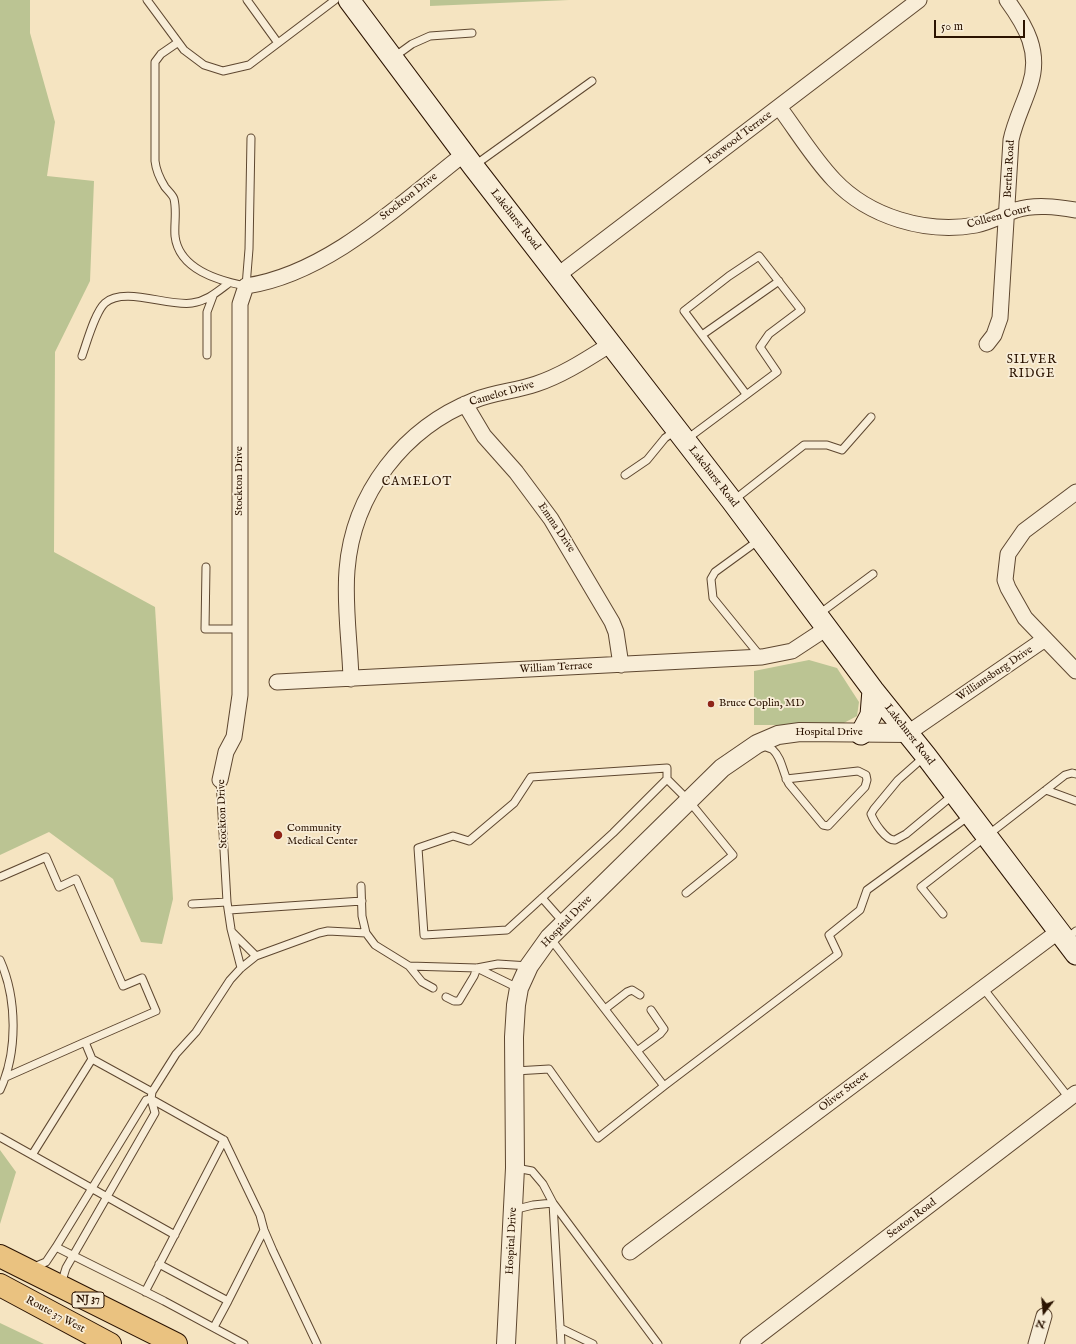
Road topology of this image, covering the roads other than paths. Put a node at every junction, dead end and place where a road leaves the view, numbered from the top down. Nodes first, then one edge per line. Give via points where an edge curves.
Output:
1 (147, 0) edge
2 (247, 0) edge
3 (335, 0) edge
4 (349, 0) edge
5 (920, 0) edge
6 (1007, 0) edge
7 (472, 33) dead end
8 (177, 43) junction
9 (278, 44) junction
10 (393, 58) junction
11 (592, 81) dead end
12 (779, 107) junction
13 (251, 138) dead end
14 (469, 160) junction
15 (1076, 210) edge
16 (1006, 215) junction
17 (558, 275) junction
18 (780, 281) junction
19 (229, 283) junction
20 (246, 286) junction
21 (213, 296) junction
22 (702, 335) junction
23 (611, 344) junction
24 (987, 344) dead end
25 (82, 356) dead end
26 (207, 356) dead end
27 (746, 394) junction
28 (465, 404) junction
29 (871, 417) dead end
30 (681, 435) junction
31 (625, 475) dead end
32 (1076, 492) edge
33 (732, 501) junction
34 (760, 539) junction
35 (206, 567) dead end
36 (874, 574) dead end
37 (822, 622) junction
38 (240, 629) junction
39 (1045, 640) junction
40 (762, 657) junction
41 (621, 665) junction
42 (1076, 671) edge
43 (351, 679) junction
44 (277, 682) dead end
45 (873, 690) junction
46 (908, 733) junction
47 (861, 734) junction
48 (757, 744) junction
49 (926, 756) junction
50 (1076, 774) edge
51 (667, 779) junction
52 (786, 779) junction
53 (220, 780) joint
54 (1046, 790) junction
55 (954, 794) junction
56 (689, 801) junction
57 (1076, 802) edge
58 (971, 815) junction
59 (987, 836) junction
60 (0, 877) edge
61 (361, 886) dead end
62 (686, 893) dead end
63 (542, 898) junction
64 (362, 901) junction
65 (192, 904) dead end
66 (228, 906) junction
67 (944, 914) dead end
68 (564, 923) junction
69 (232, 932) junction
70 (366, 933) junction
71 (549, 938) junction
72 (1069, 939) edge
73 (256, 956) junction
74 (0, 960) edge
75 (409, 966) junction
76 (529, 966) junction
77 (241, 968) junction
78 (477, 968) junction
79 (433, 988) dead end
80 (519, 988) junction
81 (983, 988) junction
82 (640, 996) dead end
83 (446, 997) dead end
84 (606, 1009) junction
85 (651, 1010) dead end
86 (84, 1042) junction
87 (637, 1051) junction
88 (92, 1059) junction
89 (514, 1071) junction
90 (6, 1077) junction
91 (664, 1086) junction
92 (0, 1090) edge
93 (152, 1095) junction
94 (1073, 1096) edge
95 (0, 1137) edge
96 (224, 1140) junction
97 (32, 1155) junction
98 (516, 1168) junction
99 (91, 1189) junction
100 (106, 1197) junction
101 (553, 1203) junction
102 (513, 1210) junction
103 (264, 1230) junction
104 (174, 1235) junction
105 (56, 1247) junction
106 (630, 1252) dead end
107 (0, 1256) edge
108 (73, 1256) junction
109 (159, 1264) junction
110 (26, 1269) junction
111 (0, 1286) edge
112 (60, 1286) junction
113 (145, 1292) junction
114 (228, 1301) junction
115 (1044, 1316) dead end
116 (214, 1328) junction
117 (560, 1328) junction
118 (110, 1344) edge
119 (176, 1344) edge
120 (244, 1344) edge
121 (318, 1344) edge
122 (506, 1344) edge
123 (561, 1344) edge
124 (593, 1344) edge
125 (658, 1344) edge
126 (748, 1344) edge
127 (1036, 1344) edge

1 - 8 lane
2 - 9 lane
3 - 9 lane
4 - 10 main road, Lakehurst Road
5 - 12 street, Foxwood Terrace
6 - 16 street, Bertha Road via 1030,36 1035,62 1030,86 1018,114 1011,140
7 - 10 lane via 430,36 412,44
8 - 9 lane via 204,64 223,71 249,65
8 - 19 lane via 161,54 155,62 156,167 174,198 176,238 182,255 195,268
10 - 14 main road, Lakehurst Road
11 - 14 lane
12 - 16 street, Colleen Court via 834,180 855,198 888,216 917,224 952,228 984,223
12 - 17 street, Foxwood Terrace
13 - 20 lane
14 - 17 main road, Lakehurst Road
14 - 20 street, Stockton Drive via 340,248 292,273 268,282
15 - 16 street, Colleen Court via 1039,207 1016,210
16 - 24 street, Bertha Road via 1000,318 994,335
17 - 23 main road, Lakehurst Road
18 - 22 lane
18 - 22 lane via 759,256 729,276 684,311
18 - 27 lane via 801,310 769,334 760,347 777,372
19 - 20 lane
19 - 21 lane
20 - 38 street, Stockton Drive via 240,304
21 - 25 lane via 191,303 129,297 112,299 100,308
21 - 26 lane via 207,312
22 - 27 lane
23 - 28 street, Camelot Drive via 544,381 488,395
23 - 30 main road, Lakehurst Road
27 - 30 lane
28 - 41 street, Emma Drive via 484,436 528,488 568,544 612,622
28 - 43 street, Camelot Drive via 436,420 403,446 378,477 366,498 354,532 347,570
29 - 33 lane via 842,450 827,445 804,445
30 - 31 lane via 666,438 647,460
30 - 33 main road, Lakehurst Road
32 - 39 street via 1024,531 1008,554 1005,580 1008,588 1025,618
33 - 34 main road, Lakehurst Road
34 - 37 main road, Lakehurst Road
34 - 40 lane via 715,572 711,579 713,598
35 - 38 lane via 205,629
36 - 37 lane
37 - 40 street, William Terrace via 792,651
37 - 45 main road, Lakehurst Road
38 - 53 street, Stockton Drive via 238,714 234,737 226,752
39 - 42 street, Williamsburg Drive
39 - 46 street, Williamsburg Drive
40 - 41 street, William Terrace
41 - 43 street, William Terrace
43 - 44 street, William Terrace
45 - 46 main road, Lakehurst Road
45 - 47 main road via 871,715
46 - 47 street, Hospital Drive
46 - 49 main road, Lakehurst Road
47 - 48 street, Hospital Drive via 800,732 778,735
48 - 52 lane via 773,750
48 - 56 street, Hospital Drive via 722,768
49 - 55 main road, Lakehurst Road
49 - 55 lane via 898,780 874,809 871,814 873,819 888,838 895,840 906,834
50 - 54 lane via 1065,775
51 - 56 lane
51 - 63 lane via 613,834
51 - 63 lane via 667,768 531,777 514,803 469,841 453,836 418,848 424,935 507,930
52 - 52 lane via 823,825 828,826 865,786 867,780 866,775 858,771
53 - 66 lane, Stockton Drive
54 - 57 lane
54 - 59 lane
55 - 58 main road, Lakehurst Road
56 - 62 lane via 733,855
56 - 68 street, Hospital Drive
58 - 59 main road, Lakehurst Road
58 - 91 lane via 867,890 860,910 829,935 838,954
59 - 67 lane via 921,887
59 - 72 main road, Lakehurst Road
60 - 86 lane via 46,857 59,887 76,880 123,986 142,978 156,1011
61 - 64 lane
63 - 68 lane
64 - 66 lane
64 - 70 lane
65 - 66 lane
66 - 69 lane, Stockton Drive
68 - 71 street, Hospital Drive
69 - 73 lane
69 - 77 lane, Stockton Drive
70 - 73 lane via 328,931
70 - 75 lane via 375,945
71 - 76 street, Hospital Drive
71 - 84 lane
72 - 81 street, Oliver Street
73 - 77 lane
74 - 90 lane via 8,977 14,1023
75 - 78 lane
75 - 79 lane via 422,982
76 - 78 lane via 498,964
76 - 80 street, Hospital Drive
77 - 93 lane via 230,980 196,1032 176,1054
78 - 80 lane
78 - 83 lane via 459,1002
80 - 89 street, Hospital Drive via 514,1021
81 - 94 lane
81 - 106 street, Oliver Street
82 - 84 lane via 632,990
84 - 87 lane
85 - 87 lane via 664,1029
86 - 88 lane
86 - 90 lane
87 - 91 lane
88 - 93 lane
88 - 97 lane
89 - 91 lane via 549,1069 598,1138
89 - 98 street, Hospital Drive
90 - 92 lane
93 - 96 lane
93 - 99 lane via 146,1100
93 - 100 lane via 155,1113
94 - 126 street, Seaton Road
95 - 97 lane
96 - 103 lane via 260,1214
96 - 104 lane
97 - 99 lane
98 - 101 lane via 532,1171 543,1184
98 - 102 street, Hospital Drive
99 - 100 lane
99 - 105 lane
100 - 104 lane
100 - 108 lane
101 - 102 lane
101 - 117 lane
101 - 125 lane
102 - 122 street, Hospital Drive
103 - 114 lane
103 - 121 lane
104 - 109 lane
105 - 108 lane
105 - 110 lane via 46,1262
107 - 110 highway, NJ 37
108 - 112 lane
108 - 113 lane
109 - 113 lane
109 - 114 lane
110 - 112 highway, NJ 37
111 - 118 highway, Route 37 West / NJ 37
112 - 119 highway, NJ 37
113 - 116 lane
114 - 116 lane
115 - 127 street
116 - 120 lane
117 - 123 lane
117 - 124 lane

